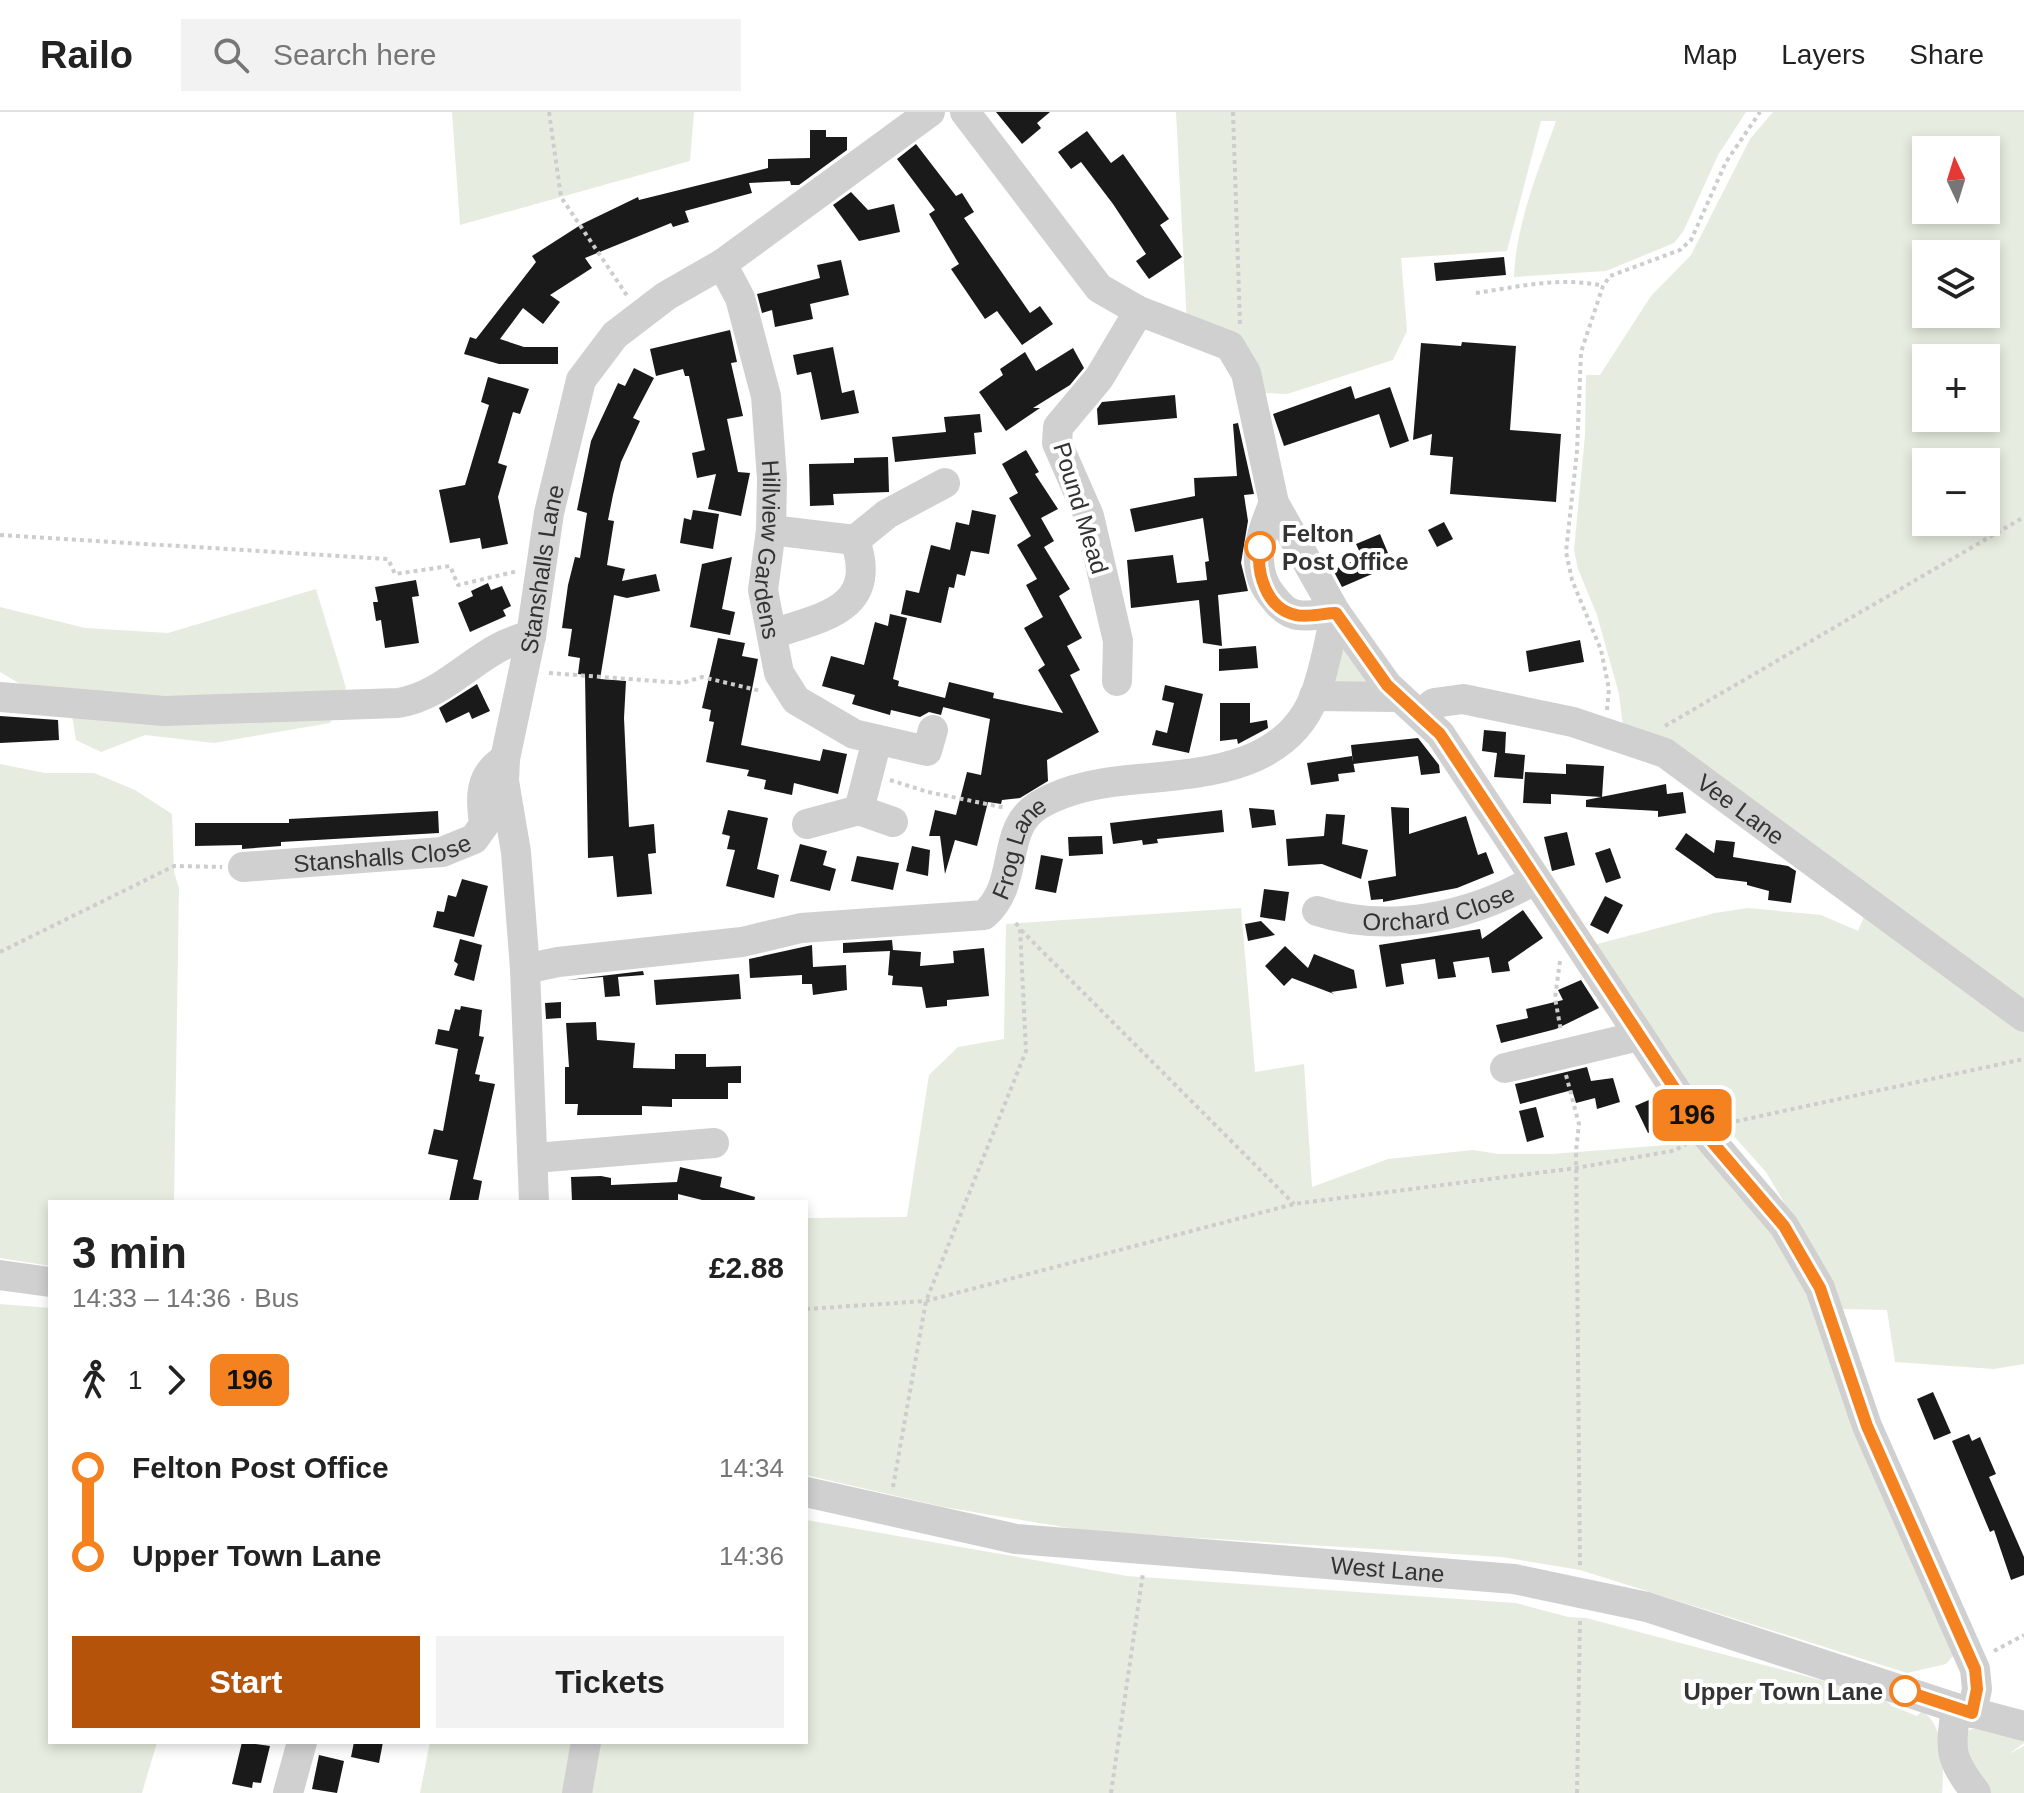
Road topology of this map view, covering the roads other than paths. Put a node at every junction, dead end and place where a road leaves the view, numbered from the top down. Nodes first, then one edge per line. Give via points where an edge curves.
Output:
1 (930, 112) edge
2 (965, 112) edge
3 (722, 264) junction
4 (1139, 311) junction
5 (945, 483) dead end
6 (1274, 503) junction
7 (771, 530) junction
8 (855, 540) junction
9 (1336, 613) junction
10 (772, 634) junction
11 (531, 636) junction
12 (1117, 681) dead end
13 (1314, 696) junction
14 (0, 697) edge
15 (1410, 706) junction
16 (924, 739) dead end
17 (877, 740) junction
18 (505, 759) junction
19 (859, 810) junction
20 (893, 822) dead end
21 (807, 824) dead end
22 (243, 867) road end
23 (1534, 880) junction
24 (1329, 924) dead end
25 (525, 969) junction
26 (2024, 1017) edge
27 (1639, 1036) junction
28 (1505, 1068) dead end
29 (714, 1143) dead end
30 (535, 1158) junction
31 (534, 1200) edge
32 (0, 1275) edge
33 (48, 1282) edge
34 (808, 1492) edge
35 (1964, 1710) junction
36 (2024, 1726) edge
37 (301, 1744) edge
38 (586, 1744) edge
39 (288, 1793) edge
40 (577, 1793) edge
41 (1976, 1793) edge

1 - 3 street, Stanshalls Lane
2 - 4 street via 1099,288
3 - 7 street, Hillview Gardens via 740,298 766,396
3 - 11 street, Stanshalls Lane via 615,335 581,380 564,436
4 - 6 street via 1230,346 1246,373
4 - 12 street, Pound Mead via 1099,378 1058,427 1057,443 1089,516 1118,641
5 - 8 street via 887,514
6 - 9 street
6 - 9 street via 1258,559 1261,583 1282,608 1296,615
7 - 8 street
7 - 10 street, Hillview Gardens via 763,590
8 - 10 street via 864,564 859,587 848,602 830,615
9 - 13 street, Frog Lane
9 - 15 street
10 - 17 street, Hillview Gardens via 779,673 796,700 854,734
11 - 14 street via 509,640 442,687 398,703 164,711
11 - 18 street, Stanshalls Lane
13 - 15 street
13 - 25 street, Frog Lane via 1296,730 1269,752 1185,775 1103,783 1037,806 1015,839 1000,902 984,915 801,928 742,942
15 - 23 street via 1463,766
15 - 26 street, Vee Lane via 1463,699 1573,722 1665,753
16 - 17 street
17 - 19 street
18 - 22 street, Stanshalls Close via 492,767 481,787 484,825 460,847 418,856
18 - 25 street, Stanshalls Lane
19 - 20 street
19 - 21 street
23 - 24 street, Orchard Close via 1503,899 1435,918
23 - 27 street
25 - 30 street, Stanshalls Lane
27 - 28 street
27 - 35 street via 1706,1134 1784,1226 1820,1288 1867,1426 1973,1665 1977,1689
29 - 30 street
30 - 31 street, Stanshalls Lane
32 - 33 street
34 - 35 street, West Lane via 1016,1539 1514,1579 1647,1607
35 - 36 street, West Lane
35 - 41 street via 1950,1747 1957,1768
37 - 39 street
38 - 40 street

